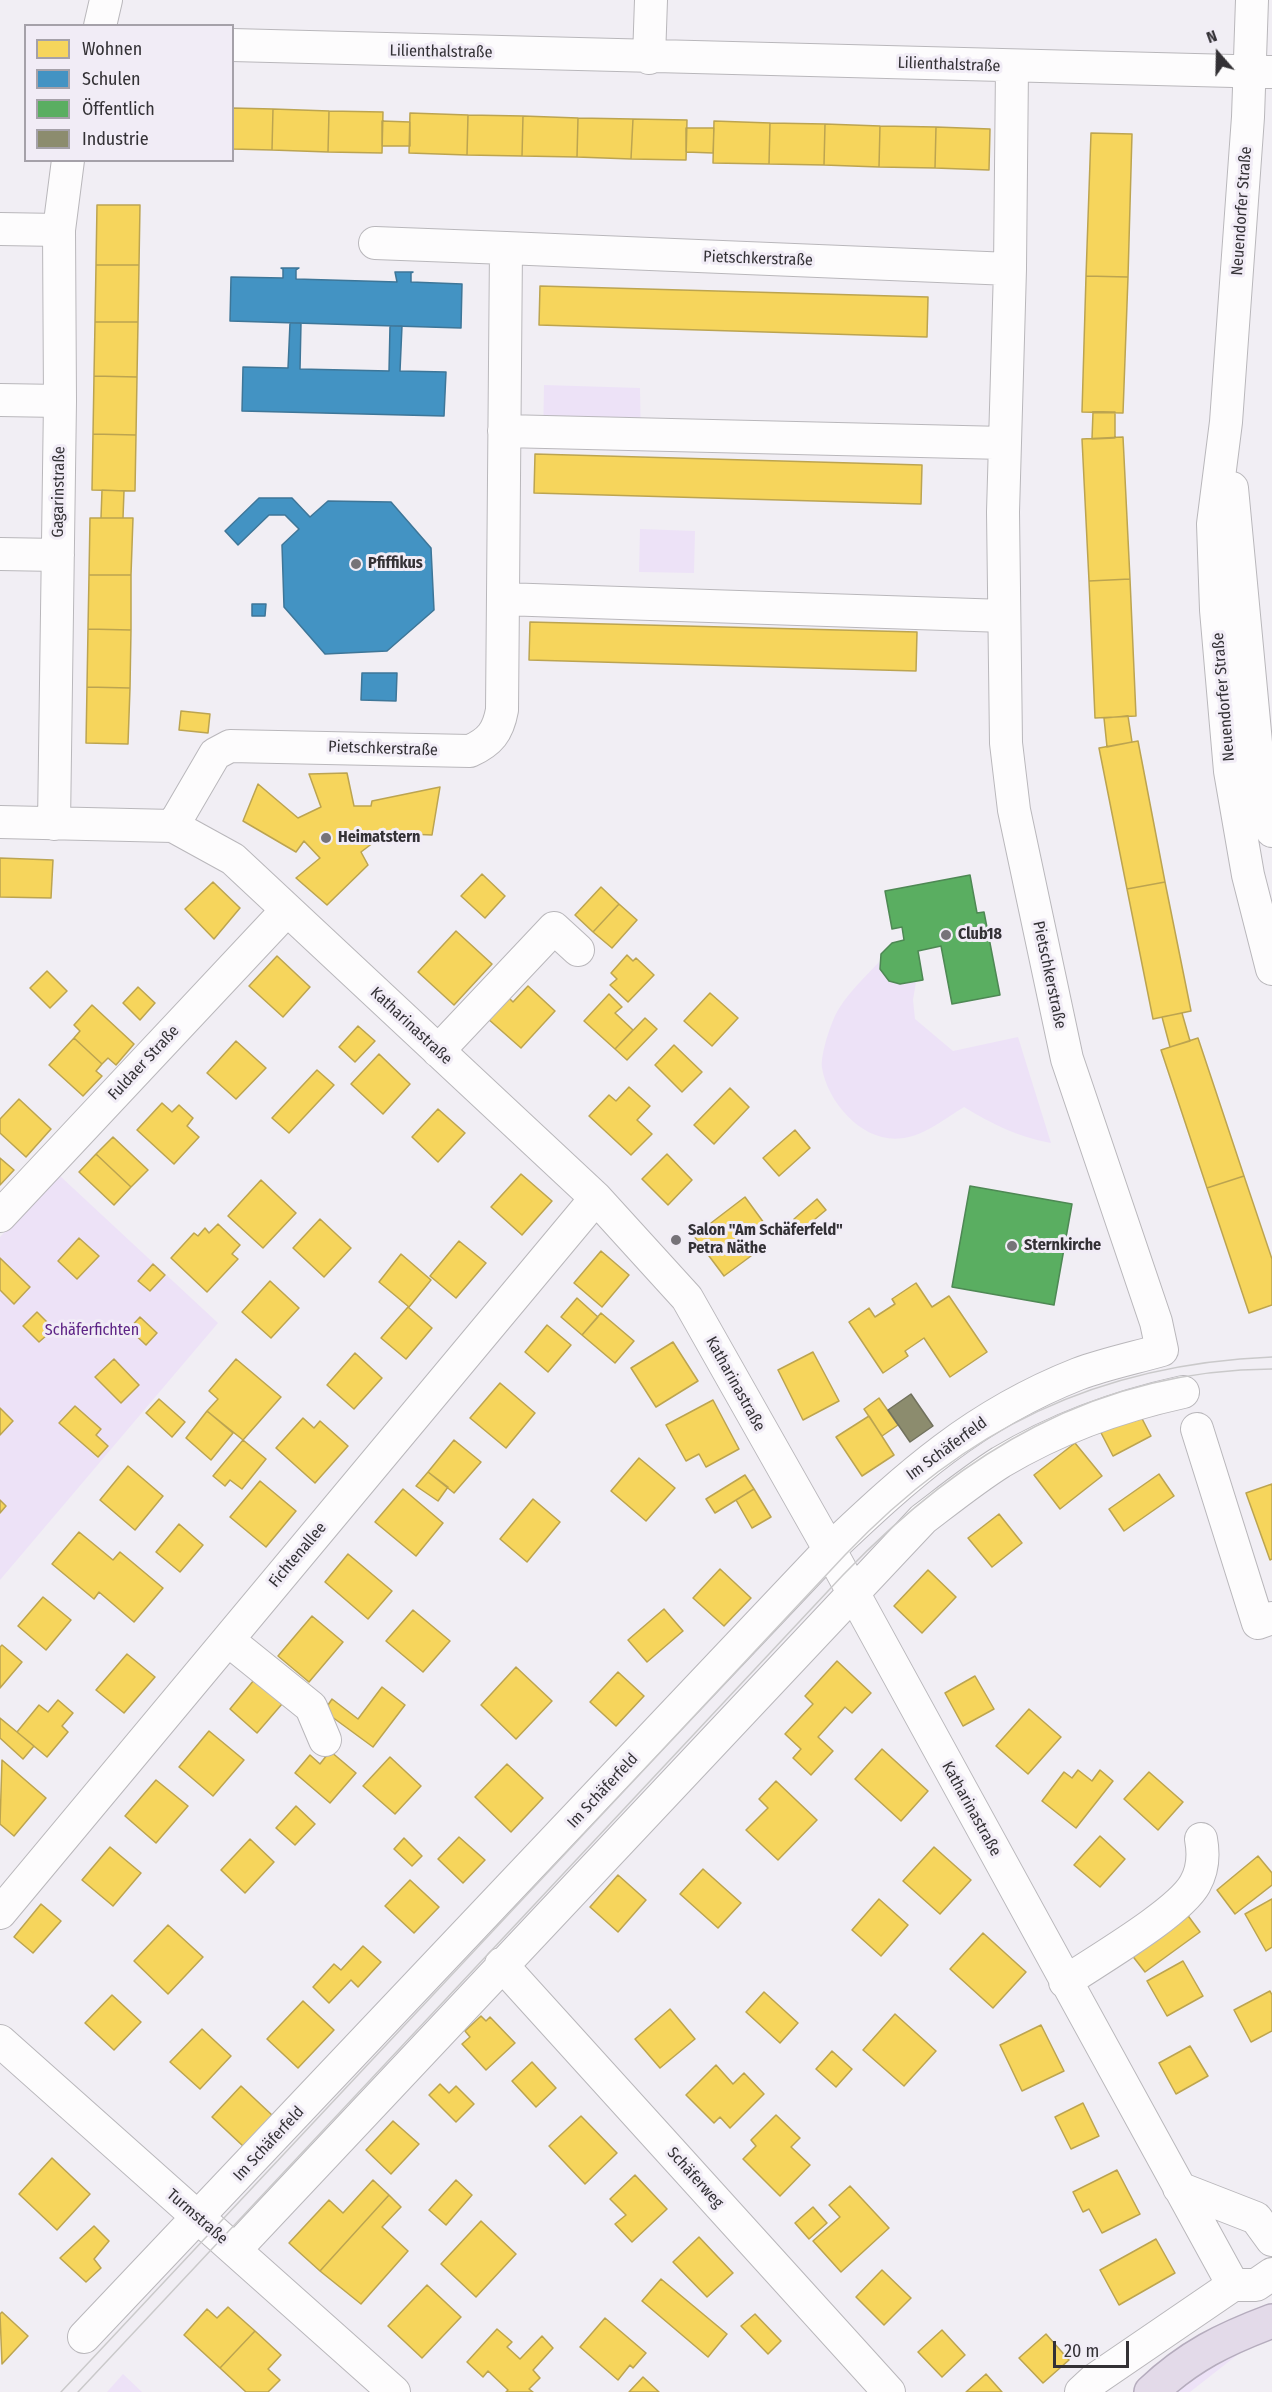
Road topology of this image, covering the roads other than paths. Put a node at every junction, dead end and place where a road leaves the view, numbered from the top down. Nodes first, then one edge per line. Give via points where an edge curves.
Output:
1 (106, 0) edge
2 (651, 0) edge
3 (1252, 0) edge
4 (100, 24) edge
5 (234, 45) edge
6 (649, 58) junction
7 (1012, 67) junction
8 (1261, 71) edge
9 (68, 162) edge
10 (0, 228) edge
11 (59, 230) junction
12 (375, 243) dead end
13 (506, 248) junction
14 (1010, 269) junction
15 (0, 400) edge
16 (60, 401) junction
17 (1226, 422) junction
18 (504, 431) junction
19 (1004, 443) junction
20 (0, 554) edge
21 (58, 555) junction
22 (503, 599) junction
23 (1004, 616) junction
24 (0, 822) edge
25 (54, 824) junction
26 (172, 826) junction
27 (1272, 831) edge
28 (287, 910) junction
29 (578, 950) dead end
30 (1272, 969) edge
31 (438, 1051) junction
32 (596, 1198) junction
33 (0, 1216) edge
34 (1156, 1322) joint
35 (1184, 1392) dead end
36 (1197, 1429) dead end
37 (829, 1550) junction
38 (852, 1592) junction
39 (1272, 1618) edge
40 (228, 1640) junction
41 (325, 1740) dead end
42 (1201, 1839) dead end
43 (0, 1913) edge
44 (501, 1964) junction
45 (1065, 1982) junction
46 (0, 2041) edge
47 (1179, 2188) junction
48 (199, 2219) junction
49 (1272, 2240) edge
50 (235, 2250) junction
51 (1272, 2274) edge
52 (1233, 2285) junction
53 (1272, 2321) edge
54 (84, 2337) dead end
55 (394, 2392) edge
56 (889, 2392) edge
57 (1081, 2392) edge
58 (1151, 2392) edge

1 - 4 street
2 - 6 street
3 - 8 street, Neuendorfer Straße
5 - 6 street, Lilienthalstraße
6 - 7 street, Lilienthalstraße
7 - 8 street, Lilienthalstraße
7 - 14 street, Pietschkerstraße
8 - 17 street, Neuendorfer Straße
9 - 11 street, Gagarinstraße
10 - 11 street
11 - 16 street, Gagarinstraße
12 - 13 street, Pietschkerstraße
13 - 14 street, Pietschkerstraße
13 - 18 street, Pietschkerstraße
14 - 19 street, Pietschkerstraße
15 - 16 street
16 - 21 street, Gagarinstraße
17 - 27 street, Neuendorfer Straße via 1258,764
17 - 30 street, Neuendorfer Straße via 1214,524 1217,621 1230,771 1248,875
18 - 19 street
18 - 22 street, Pietschkerstraße
19 - 23 street, Pietschkerstraße
20 - 21 street
21 - 25 street, Gagarinstraße
22 - 23 street
22 - 26 street, Pietschkerstraße via 502,710 499,725 483,745 470,751 230,746 216,754
23 - 34 street, Pietschkerstraße via 1006,743 1014,810 1047,967 1067,1059
24 - 25 street, Katharinastraße
25 - 26 street, Katharinastraße
26 - 28 street, Katharinastraße via 232,859
28 - 31 street, Katharinastraße
28 - 33 street, Fuldaer Straße
29 - 31 street via 554,928
31 - 32 street, Katharinastraße
32 - 37 street, Katharinastraße via 687,1298
32 - 40 street, Fichtenallee
34 - 37 street, Im Schäferfeld via 1162,1350 1078,1374 980,1422 901,1482
35 - 38 street via 1082,1420 1000,1463 922,1518
36 - 39 street via 1258,1623
37 - 38 street, Katharinastraße
37 - 48 street, Im Schäferfeld
38 - 44 street
38 - 45 street, Katharinastraße
40 - 41 street via 312,1707
40 - 43 street, Fichtenallee
42 - 45 street via 1204,1857 1196,1884 1181,1903
44 - 50 street
44 - 56 street, Schäferweg
45 - 47 street, Katharinastraße
46 - 48 street, Turmstraße
47 - 49 street via 1256,2218
47 - 52 street, Katharinastraße
48 - 50 street, Turmstraße
48 - 54 street, Im Schäferfeld
50 - 55 street, Turmstraße
51 - 52 street via 1256,2285
52 - 57 street
53 - 58 highway via 1233,2336 1182,2364

